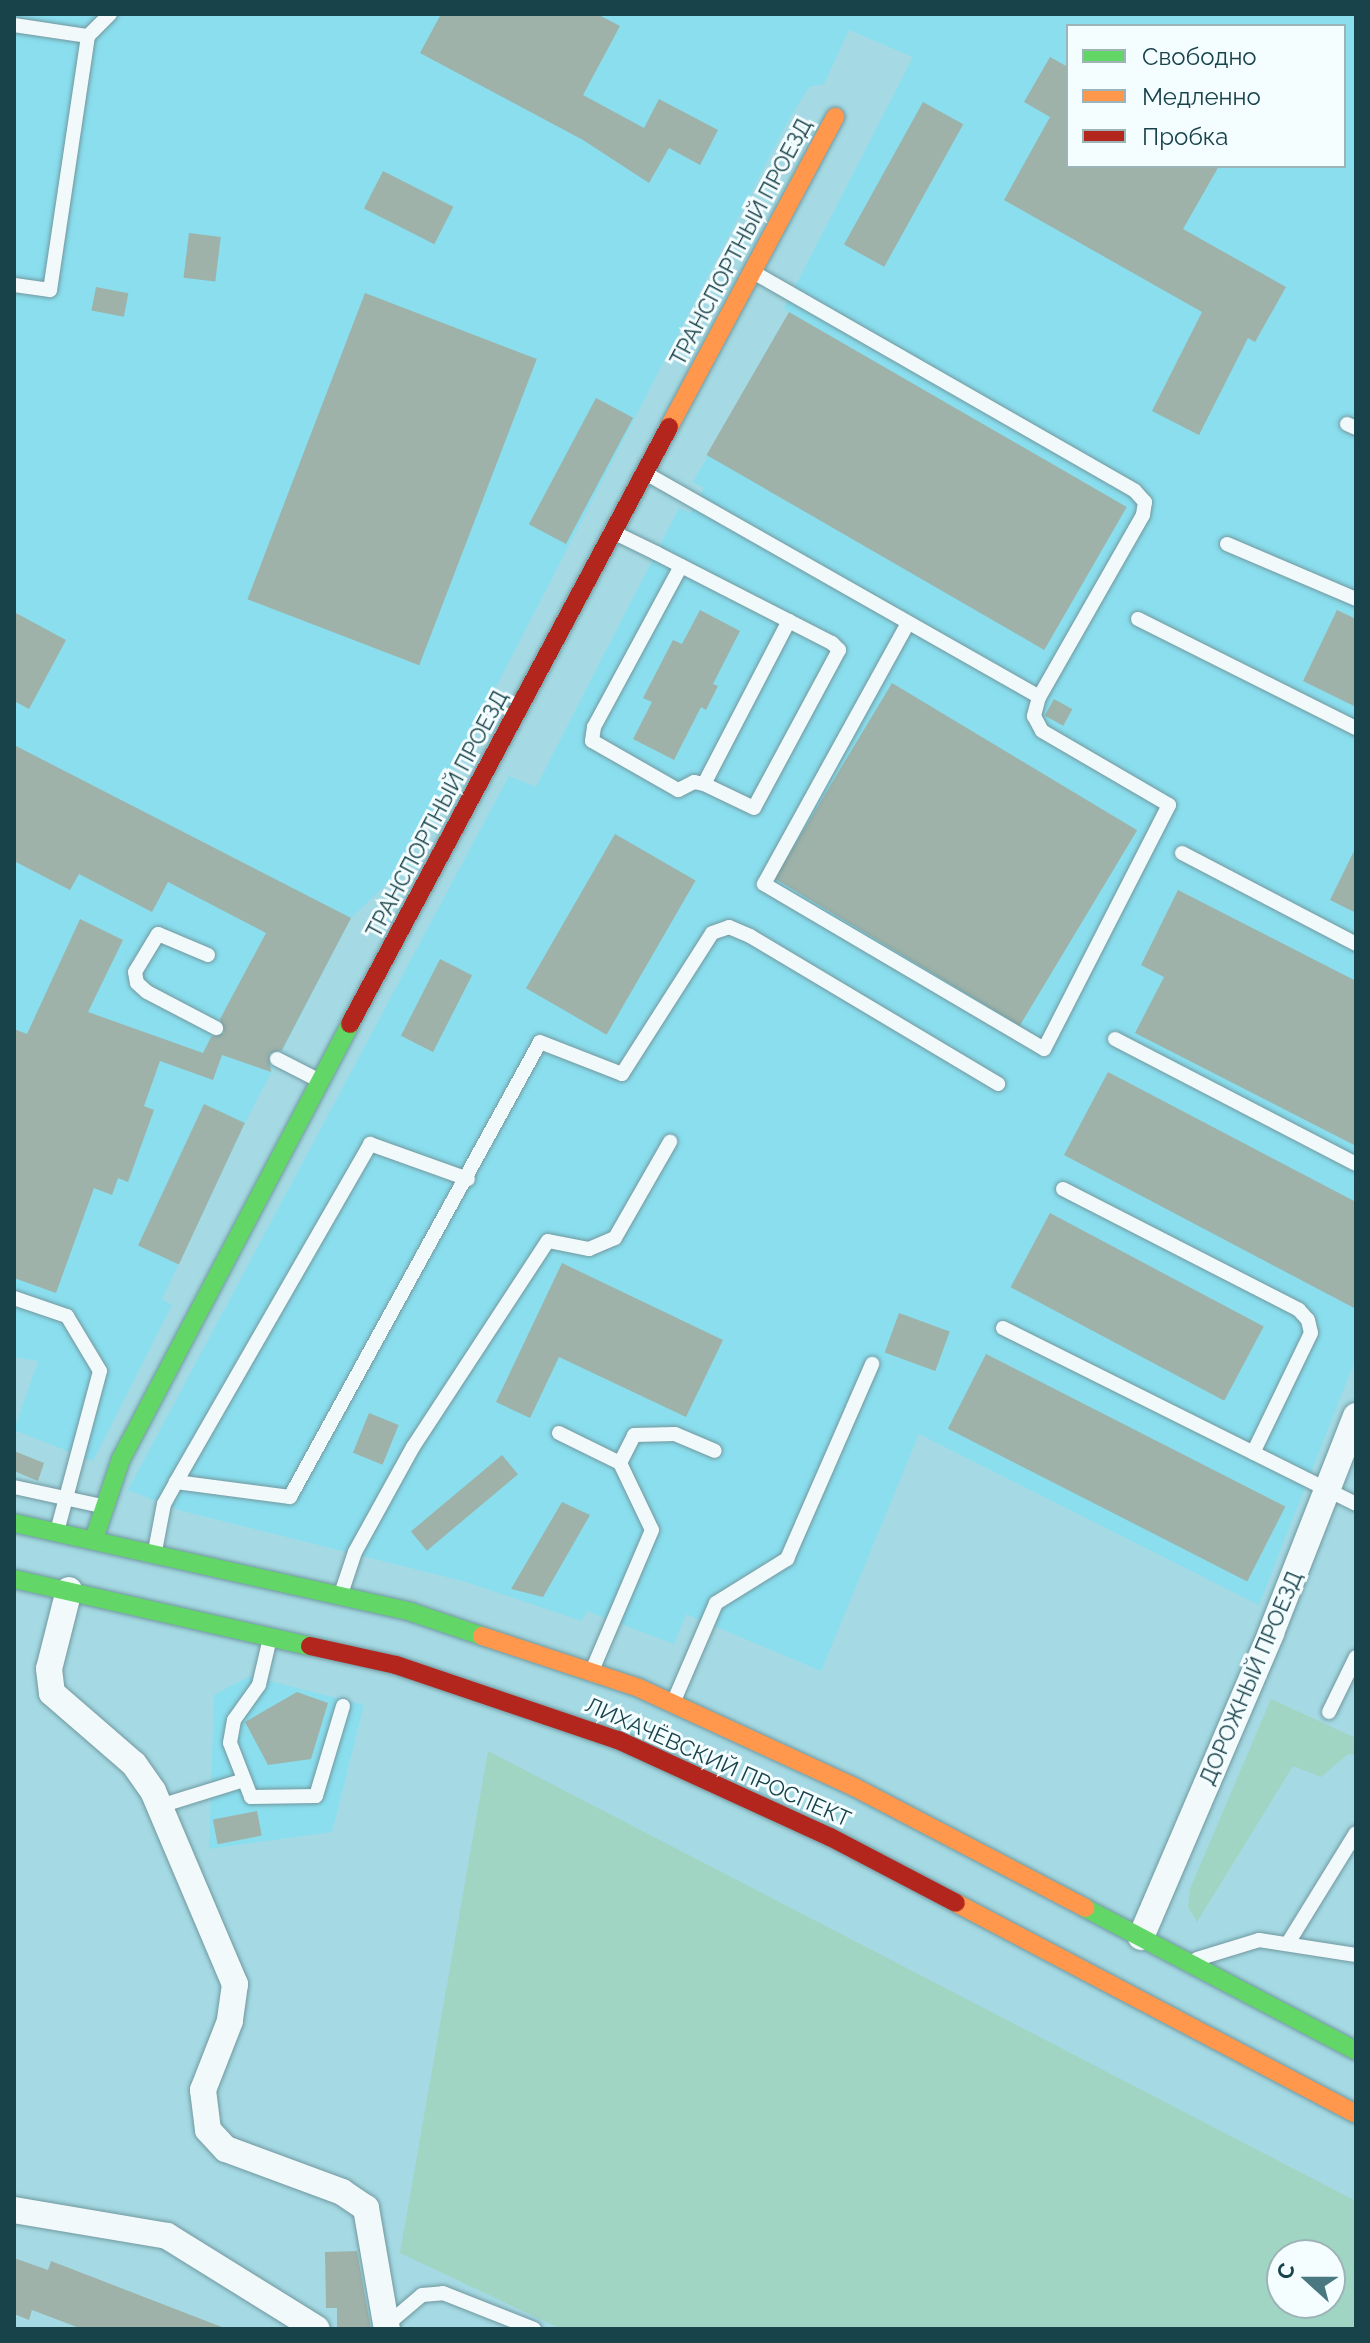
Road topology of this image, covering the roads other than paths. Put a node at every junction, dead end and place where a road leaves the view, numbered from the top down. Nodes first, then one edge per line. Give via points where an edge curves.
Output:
1 (110, 14) edge
2 (14, 25) edge
3 (88, 36) junction
4 (835, 117) dead end
5 (753, 272) junction
6 (14, 285) edge
7 (647, 474) junction
8 (615, 533) junction
9 (1227, 544) dead end
10 (681, 566) junction
11 (1356, 599) edge
12 (1138, 619) dead end
13 (789, 621) junction
14 (908, 623) junction
15 (1039, 697) junction
16 (1356, 728) edge
17 (704, 784) junction
18 (1182, 853) dead end
19 (1356, 944) edge
20 (208, 955) dead end
21 (216, 1028) dead end
22 (1115, 1039) dead end
23 (277, 1059) dead end
24 (320, 1081) junction
25 (998, 1084) dead end
26 (670, 1142) dead end
27 (1356, 1164) edge
28 (468, 1179) junction
29 (1063, 1189) dead end
30 (14, 1298) edge
31 (1003, 1328) dead end
32 (872, 1364) dead end
33 (1356, 1416) edge
34 (559, 1433) dead end
35 (715, 1451) dead end
36 (1253, 1453) junction
37 (620, 1463) junction
38 (176, 1482) junction
39 (14, 1487) edge
40 (1327, 1489) junction
41 (66, 1498) junction
42 (1356, 1504) edge
43 (101, 1506) junction
44 (14, 1523) edge
45 (56, 1531) junction
46 (94, 1539) junction
47 (154, 1552) junction
48 (19, 1585) edge
49 (69, 1590) junction
50 (341, 1594) junction
51 (271, 1634) junction
52 (1356, 1657) edge
53 (592, 1671) junction
54 (673, 1703) junction
55 (343, 1706) dead end
56 (1329, 1712) dead end
57 (241, 1781) junction
58 (160, 1806) junction
59 (1356, 1833) edge
60 (1141, 1937) junction
61 (1288, 1943) junction
62 (1356, 1955) edge
63 (1188, 1962) junction
64 (1356, 2051) edge
65 (1356, 2114) edge
66 (14, 2210) edge
67 (388, 2326) edge
68 (317, 2329) edge
69 (534, 2329) edge

1 - 3 lane
2 - 3 lane
3 - 6 lane via 50,290
4 - 5 main road, ТРАНСПОРТНЫЙ ПРОЕЗД
5 - 7 main road, ТРАНСПОРТНЫЙ ПРОЕЗД
5 - 15 lane via 1135,491 1145,502 1143,515
7 - 8 main road, ТРАНСПОРТНЫЙ ПРОЕЗД
7 - 14 lane
8 - 10 lane
8 - 24 main road, ТРАНСПОРТНЫЙ ПРОЕЗД
9 - 11 lane
10 - 13 lane
10 - 17 lane via 594,727 592,741 678,790 694,782
12 - 16 lane
13 - 17 lane
13 - 17 lane via 832,643 839,658 760,804 746,806
14 - 15 lane
14 - 15 lane via 764,884 1044,1049 1169,805 1042,731 1034,716
18 - 19 lane
20 - 21 lane via 158,934 135,972 147,992
22 - 27 lane
23 - 24 lane
24 - 43 main road, ТРАНСПОРТНЫЙ ПРОЕЗД via 193,1317
25 - 28 lane via 729,927 712,933 622,1074 540,1042
26 - 50 lane via 615,1238 589,1249 548,1241 413,1447 355,1552
28 - 38 lane via 290,1497
28 - 38 lane via 370,1144
29 - 36 lane via 1299,1310 1308,1320 1311,1333
30 - 41 lane via 67,1316 100,1371
31 - 36 lane
32 - 54 lane via 787,1559 716,1603
33 - 40 street, ДОРОЖНЫЙ ПРОЕЗД
34 - 37 lane
35 - 37 lane via 675,1434 634,1435
36 - 40 lane
37 - 53 lane via 652,1530
38 - 47 lane via 164,1504
39 - 41 lane
40 - 42 lane
40 - 60 street, ДОРОЖНЫЙ ПРОЕЗД
41 - 43 lane
41 - 45 lane
43 - 46 main road, ТРАНСПОРТНЫЙ ПРОЕЗД
44 - 45 main road, ЛИХАЧЁВСКИЙ ПРОСПЕКТ
45 - 46 main road, ЛИХАЧЁВСКИЙ ПРОСПЕКТ
46 - 47 main road, ЛИХАЧЁВСКИЙ ПРОСПЕКТ
47 - 50 main road, ЛИХАЧЁВСКИЙ ПРОСПЕКТ
48 - 49 main road, ЛИХАЧЁВСКИЙ ПРОСПЕКТ
49 - 51 main road, ЛИХАЧЁВСКИЙ ПРОСПЕКТ
49 - 58 street via 49,1669 52,1693 134,1764
50 - 53 main road, ЛИХАЧЁВСКИЙ ПРОСПЕКТ
51 - 57 lane via 259,1685 234,1720 230,1743
51 - 65 main road, ЛИХАЧЁВСКИЙ ПРОСПЕКТ via 510,1700 712,1781 921,1884
52 - 56 lane
53 - 54 main road, ЛИХАЧЁВСКИЙ ПРОСПЕКТ
54 - 60 main road, ЛИХАЧЁВСКИЙ ПРОСПЕКТ via 854,1787
55 - 57 lane via 316,1796 260,1800
57 - 58 lane
58 - 67 street via 235,1984 230,2021 203,2090 208,2130 226,2149 342,2192 366,2208
59 - 61 lane
60 - 63 main road, ЛИХАЧЁВСКИЙ ПРОСПЕКТ
61 - 62 lane
61 - 63 lane via 1259,1940
63 - 64 main road, ЛИХАЧЁВСКИЙ ПРОСПЕКТ
66 - 68 street via 167,2236
67 - 69 lane via 422,2295 443,2293

